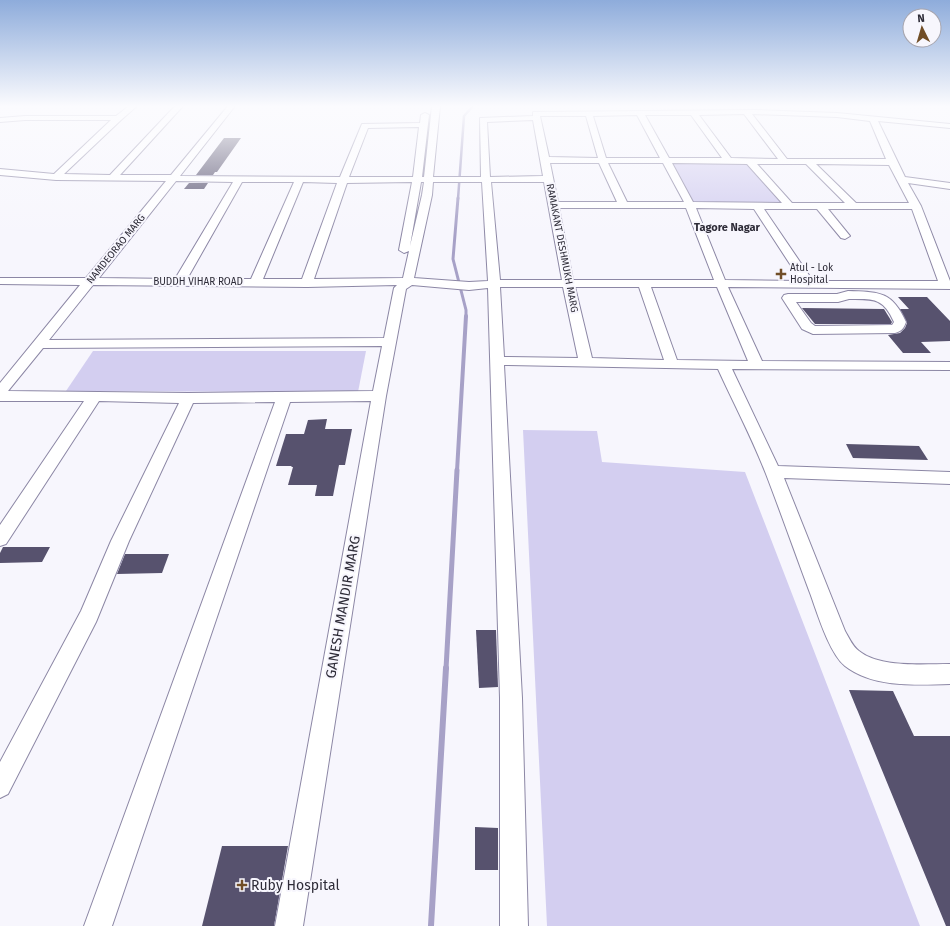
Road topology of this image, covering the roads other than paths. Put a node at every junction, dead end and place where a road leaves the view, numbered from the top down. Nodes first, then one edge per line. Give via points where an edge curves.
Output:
1 (85, 149) edge
2 (139, 149) edge
3 (197, 149) edge
4 (356, 149) edge
5 (421, 149) edge
6 (432, 149) edge
7 (482, 149) edge
8 (543, 149) edge
9 (599, 149) edge
10 (659, 149) edge
11 (720, 149) edge
12 (775, 149) edge
13 (886, 149) edge
14 (545, 160) junction
15 (603, 161) junction
16 (665, 161) junction
17 (728, 161) junction
18 (750, 162) junction
19 (785, 162) junction
20 (809, 162) junction
21 (892, 162) junction
22 (0, 172) edge
23 (56, 176) junction
24 (113, 177) junction
25 (173, 178) junction
26 (240, 178) junction
27 (482, 178) junction
28 (300, 179) junction
29 (417, 179) junction
30 (429, 179) junction
31 (548, 179) junction
32 (343, 180) junction
33 (904, 180) junction
34 (950, 186) edge
35 (554, 205) junction
36 (623, 205) junction
37 (690, 205) junction
38 (757, 205) junction
39 (789, 206) junction
40 (820, 206) junction
41 (854, 206) junction
42 (916, 206) junction
43 (845, 236) dead end
44 (0, 281) edge
45 (89, 282) junction
46 (179, 282) junction
47 (256, 282) junction
48 (307, 283) junction
49 (401, 283) junction
50 (568, 283) junction
51 (494, 284) junction
52 (644, 284) junction
53 (721, 284) junction
54 (779, 284) junction
55 (809, 284) junction
56 (840, 284) junction
57 (947, 285) edge
58 (848, 295) junction
59 (788, 298) junction
60 (389, 342) junction
61 (39, 344) junction
62 (498, 361) junction
63 (586, 362) junction
64 (672, 364) junction
65 (723, 365) junction
66 (757, 365) junction
67 (950, 366) edge
68 (0, 392) edge
69 (0, 396) edge
70 (95, 396) junction
71 (379, 396) junction
72 (188, 398) junction
73 (284, 398) junction
74 (773, 472) junction
75 (950, 478) edge
76 (0, 539) edge
77 (950, 674) edge
78 (0, 786) edge
79 (98, 926) edge
80 (289, 926) edge
81 (514, 926) edge

1 - 23 street
2 - 24 street
3 - 25 street, NAMDEORAO MARG
4 - 32 street
5 - 29 street
6 - 30 street
7 - 27 street
8 - 14 street, RAMAKANT DESHMUKH MARG
9 - 15 street
10 - 16 street
11 - 17 street
12 - 19 street
13 - 21 street
14 - 15 street
14 - 31 street, RAMAKANT DESHMUKH MARG
15 - 16 street
15 - 36 street
16 - 17 street
16 - 37 street
17 - 18 street
18 - 19 street
18 - 39 street
19 - 20 street
20 - 21 street
20 - 41 street
21 - 33 street
22 - 23 street
23 - 24 street
24 - 25 street
25 - 26 street
25 - 45 street, NAMDEORAO MARG
26 - 28 street
26 - 46 street
27 - 30 street
27 - 31 street
27 - 51 street
28 - 32 street
28 - 47 street
29 - 30 street
29 - 32 street
29 - 49 street via 400,270
30 - 49 street via 427,195
31 - 35 street, RAMAKANT DESHMUKH MARG
32 - 48 street
33 - 34 street
33 - 42 street
35 - 36 street
35 - 50 street, RAMAKANT DESHMUKH MARG
36 - 37 street
37 - 38 street
37 - 53 street
38 - 39 street
38 - 55 street
39 - 40 street
40 - 41 street
40 - 43 street
41 - 42 street
42 - 57 street
44 - 45 street, BUDDH VIHAR ROAD
45 - 46 street, BUDDH VIHAR ROAD
45 - 61 street, NAMDEORAO MARG
46 - 47 street, BUDDH VIHAR ROAD
47 - 48 street, BUDDH VIHAR ROAD
48 - 49 street, BUDDH VIHAR ROAD
49 - 51 street, BUDDH VIHAR ROAD via 469,286
49 - 60 street, GANESH MANDIR MARG
50 - 51 street, BUDDH VIHAR ROAD
50 - 52 street, BUDDH VIHAR ROAD
50 - 63 street, RAMAKANT DESHMUKH MARG
51 - 62 street
52 - 53 street, BUDDH VIHAR ROAD
52 - 64 street
53 - 54 street, BUDDH VIHAR ROAD
53 - 66 street
54 - 55 street, BUDDH VIHAR ROAD
54 - 59 street
55 - 56 street, BUDDH VIHAR ROAD
56 - 57 street, BUDDH VIHAR ROAD
56 - 58 street
58 - 59 street via 838,298
58 - 59 street via 883,297 897,313 900,322 898,327 813,330 806,326
60 - 61 street
60 - 71 street, GANESH MANDIR MARG
61 - 68 street, NAMDEORAO MARG
62 - 63 street
62 - 81 street via 511,698
63 - 64 street
64 - 65 street
65 - 66 street
65 - 74 street
66 - 67 street
69 - 70 street
70 - 72 street
70 - 76 street
71 - 73 street
71 - 80 street, GANESH MANDIR MARG
72 - 73 street
72 - 78 street via 120,541 89,616
73 - 79 street
74 - 75 street
74 - 77 street via 838,638 851,658 865,667 899,674

